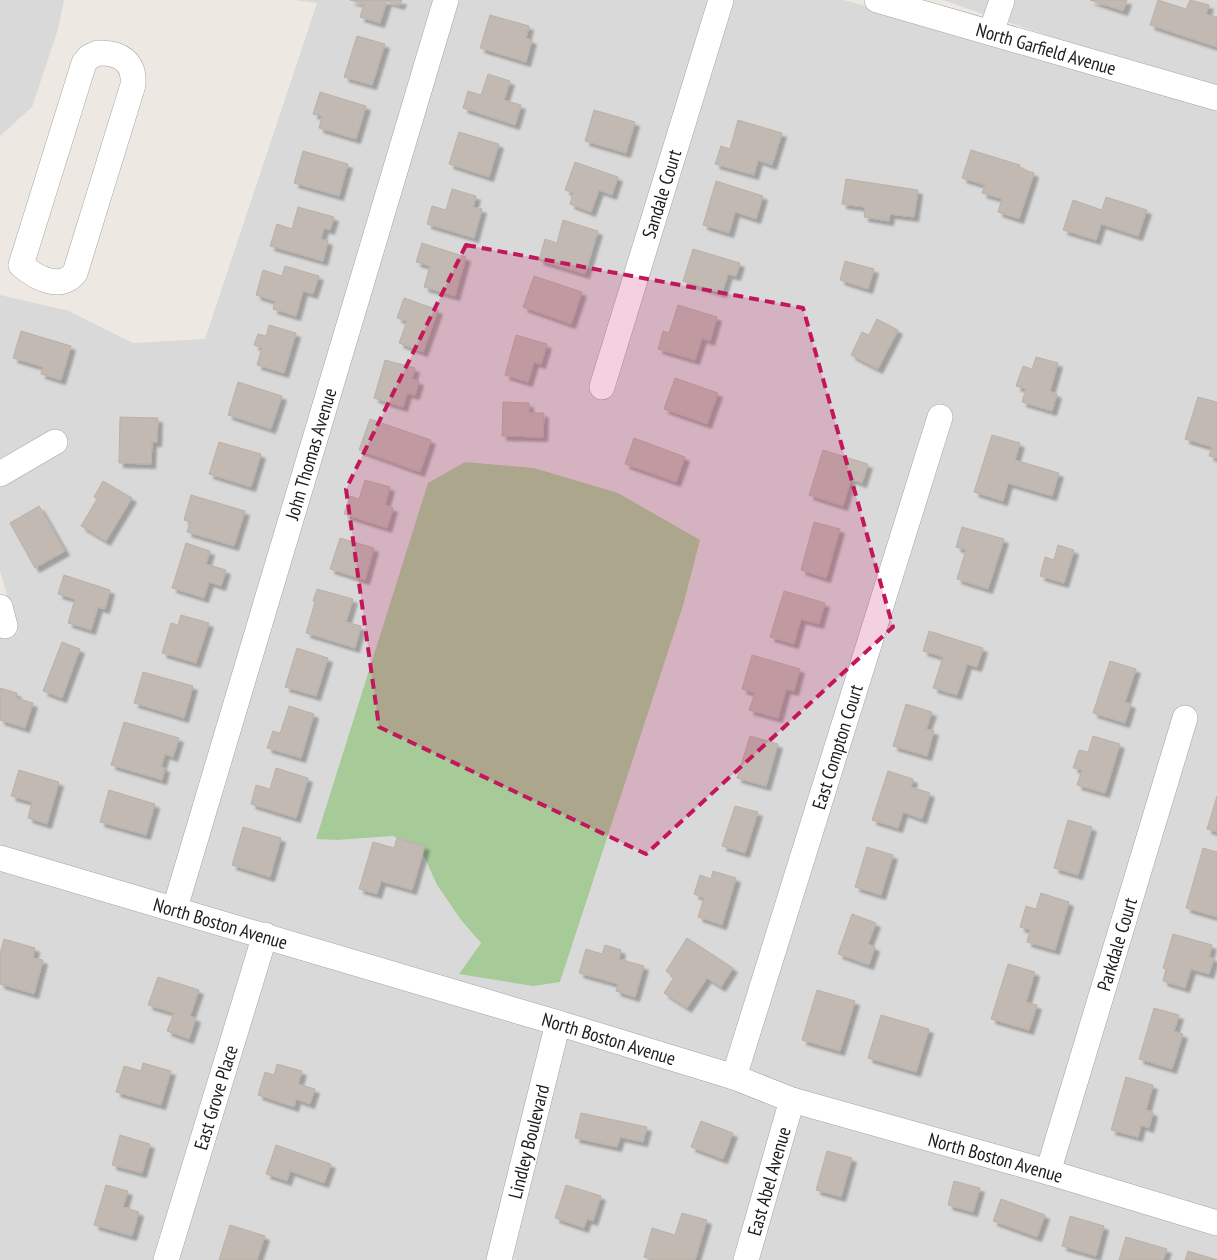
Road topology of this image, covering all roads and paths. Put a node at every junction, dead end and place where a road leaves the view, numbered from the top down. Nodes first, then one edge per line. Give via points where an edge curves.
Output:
1 (446, 0) edge
2 (721, 0) edge
3 (877, 0) edge
4 (1002, 0) edge
5 (991, 33) junction
6 (1217, 98) edge
7 (11, 268) edge
8 (602, 387) dead end
9 (940, 417) dead end
10 (55, 442) dead end
11 (0, 474) edge
12 (1185, 718) dead end
13 (0, 858) edge
14 (175, 908) junction
15 (265, 935) junction
16 (558, 1023) junction
17 (734, 1077) junction
18 (792, 1100) junction
19 (1048, 1172) junction
20 (1217, 1222) edge
21 (166, 1260) edge
22 (499, 1260) edge
23 (746, 1260) edge

1 - 14 street, John Thomas Avenue
2 - 8 street, Sandale Court
3 - 5 street, North Garfield Avenue
4 - 5 street
5 - 6 street, North Garfield Avenue
7 - 7 street via 84,63 98,53 118,56 130,66 133,86 75,273 58,283
9 - 17 street, East Compton Court
10 - 11 street
12 - 19 street, Parkdale Court
13 - 14 street, North Boston Avenue
14 - 15 street, North Boston Avenue
15 - 16 street, North Boston Avenue
15 - 21 street, East Grove Place
16 - 17 street, North Boston Avenue
16 - 22 street, Lindley Boulevard
17 - 18 street, North Boston Avenue
18 - 19 street, North Boston Avenue
18 - 23 street, East Abel Avenue
19 - 20 street, North Boston Avenue

